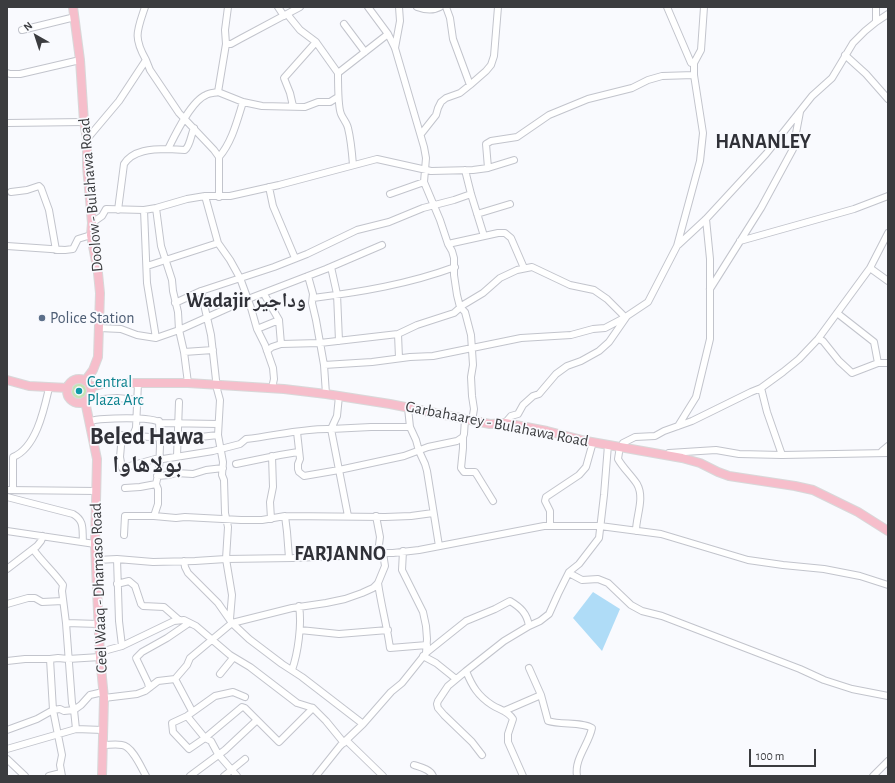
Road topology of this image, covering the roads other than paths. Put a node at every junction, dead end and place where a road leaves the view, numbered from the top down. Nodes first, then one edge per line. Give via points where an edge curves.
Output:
1 (73, 7) edge
2 (145, 7) edge
3 (228, 7) edge
4 (278, 7) edge
5 (300, 7) edge
6 (368, 7) edge
7 (399, 7) edge
8 (406, 7) edge
9 (418, 7) edge
10 (440, 7) edge
11 (446, 7) edge
12 (498, 7) edge
13 (667, 7) edge
14 (704, 7) edge
15 (873, 7) edge
16 (876, 7) edge
17 (286, 15) junction
18 (887, 16) edge
19 (75, 17) junction
20 (876, 22) junction
21 (344, 24) dead end
22 (22, 30) dead end
23 (388, 34) junction
24 (316, 42) junction
25 (226, 44) junction
26 (395, 48) junction
27 (365, 52) junction
28 (845, 55) junction
29 (80, 60) junction
30 (146, 60) junction
31 (694, 63) junction
32 (7, 73) edge
33 (338, 73) junction
34 (694, 75) junction
35 (470, 85) junction
36 (218, 92) junction
37 (886, 95) edge
38 (338, 97) junction
39 (243, 102) junction
40 (293, 106) junction
41 (801, 110) junction
42 (184, 118) junction
43 (84, 122) junction
44 (7, 123) edge
45 (194, 128) junction
46 (421, 134) junction
47 (87, 139) junction
48 (168, 149) junction
49 (219, 157) junction
50 (514, 160) dead end
51 (353, 165) junction
52 (488, 168) junction
53 (424, 170) junction
54 (465, 170) junction
55 (424, 182) junction
56 (269, 187) junction
57 (11, 192) dead end
58 (390, 194) dead end
59 (471, 194) junction
60 (205, 196) junction
61 (888, 196) edge
62 (219, 197) junction
63 (510, 204) dead end
64 (433, 205) junction
65 (156, 208) junction
66 (118, 210) junction
67 (144, 210) junction
68 (477, 214) junction
69 (706, 219) junction
70 (92, 223) junction
71 (888, 232) edge
72 (91, 235) junction
73 (484, 236) junction
74 (740, 241) junction
75 (218, 243) junction
76 (448, 244) junction
77 (382, 245) dead end
78 (7, 246) edge
79 (677, 246) junction
80 (56, 250) junction
81 (295, 258) junction
82 (165, 260) junction
83 (147, 266) junction
84 (330, 267) junction
85 (455, 267) junction
86 (524, 268) junction
87 (870, 268) junction
88 (308, 276) junction
89 (240, 278) junction
90 (888, 281) edge
91 (710, 289) junction
92 (202, 290) junction
93 (264, 294) junction
94 (337, 294) junction
95 (313, 298) junction
96 (248, 299) junction
97 (176, 303) junction
98 (460, 307) junction
99 (837, 314) junction
100 (207, 317) junction
101 (626, 317) junction
102 (278, 320) junction
103 (99, 328) junction
104 (257, 329) junction
105 (179, 330) junction
106 (398, 334) junction
107 (156, 338) junction
108 (818, 338) junction
109 (339, 341) junction
110 (320, 343) junction
111 (281, 344) junction
112 (472, 349) junction
113 (212, 350) junction
114 (267, 351) junction
115 (184, 352) junction
116 (399, 358) junction
117 (878, 363) junction
118 (888, 363) edge
119 (324, 365) junction
120 (7, 380) edge
121 (138, 383) junction
122 (188, 383) junction
123 (88, 384) junction
124 (217, 386) junction
125 (49, 388) junction
126 (68, 388) junction
127 (272, 388) junction
128 (761, 388) junction
129 (326, 394) junction
130 (339, 396) junction
131 (103, 399) dead end
132 (138, 400) junction
133 (85, 401) junction
134 (179, 402) dead end
135 (408, 408) junction
136 (136, 419) junction
137 (469, 420) junction
138 (90, 421) junction
139 (159, 421) junction
140 (178, 423) junction
141 (505, 423) junction
142 (218, 424) junction
143 (678, 426) junction
144 (410, 427) junction
145 (332, 429) junction
146 (297, 432) junction
147 (133, 435) junction
148 (218, 435) junction
149 (463, 437) junction
150 (159, 438) junction
151 (178, 438) junction
152 (593, 442) junction
153 (608, 445) junction
154 (888, 446) edge
155 (621, 447) junction
156 (221, 448) junction
157 (418, 451) junction
158 (298, 452) junction
159 (885, 453) edge
160 (659, 454) junction
161 (782, 455) junction
162 (177, 456) junction
163 (272, 456) junction
164 (10, 457) edge
165 (159, 458) junction
166 (236, 464) dead end
167 (223, 468) junction
168 (339, 470) junction
169 (157, 476) junction
170 (156, 484) junction
171 (125, 488) dead end
172 (10, 490) edge
173 (96, 491) junction
174 (7, 497) edge
175 (494, 501) dead end
176 (433, 513) junction
177 (154, 516) junction
178 (285, 516) junction
179 (348, 516) junction
180 (376, 516) junction
181 (271, 519) junction
182 (227, 520) junction
183 (550, 526) junction
184 (600, 526) junction
185 (7, 531) edge
186 (636, 531) junction
187 (888, 531) edge
188 (43, 536) junction
189 (124, 536) dead end
190 (82, 542) junction
191 (96, 544) junction
192 (439, 546) junction
193 (33, 549) junction
194 (403, 551) junction
195 (381, 553) junction
196 (289, 558) junction
197 (117, 559) junction
198 (226, 559) junction
199 (97, 560) junction
200 (184, 561) junction
201 (7, 569) edge
202 (569, 573) junction
203 (378, 583) junction
204 (117, 584) junction
205 (888, 585) edge
206 (63, 601) junction
207 (7, 604) edge
208 (299, 606) junction
209 (179, 620) junction
210 (231, 621) junction
211 (66, 623) junction
212 (189, 623) junction
213 (99, 624) junction
214 (529, 626) junction
215 (300, 630) junction
216 (388, 630) junction
217 (212, 640) junction
218 (427, 645) junction
219 (122, 646) junction
220 (424, 654) junction
221 (100, 655) junction
222 (233, 658) junction
223 (68, 659) junction
224 (50, 660) junction
225 (7, 661) edge
226 (529, 668) dead end
227 (292, 670) junction
228 (466, 671) junction
229 (220, 674) dead end
230 (176, 679) junction
231 (456, 679) junction
232 (149, 688) junction
233 (103, 695) junction
234 (541, 695) junction
235 (888, 696) edge
236 (245, 698) dead end
237 (313, 708) junction
238 (53, 710) junction
239 (74, 710) junction
240 (504, 711) junction
241 (192, 712) junction
242 (186, 716) junction
243 (257, 720) junction
244 (363, 724) junction
245 (76, 729) junction
246 (7, 730) edge
247 (103, 730) junction
248 (57, 734) junction
249 (205, 738) junction
250 (346, 742) junction
251 (102, 745) junction
252 (7, 749) edge
253 (218, 754) junction
254 (482, 755) dead end
255 (7, 759) edge
256 (245, 759) dead end
257 (888, 761) edge
258 (414, 765) dead end
259 (231, 770) junction
260 (62, 774) edge
261 (25, 776) edge
262 (49, 776) edge
263 (102, 776) edge
264 (146, 776) edge
265 (190, 776) edge
266 (224, 776) edge
267 (237, 776) edge
268 (316, 776) edge
269 (383, 776) edge
270 (433, 776) edge
271 (523, 776) edge
272 (577, 776) edge
273 (873, 776) edge

1 - 19 main road, Doolow - Bulahawa Road
2 - 30 street via 137,30 137,41
3 - 25 street
4 - 17 street
5 - 17 street
6 - 23 street
7 - 8 street
7 - 26 street via 400,21
9 - 10 street via 426,10
11 - 35 street via 453,39
12 - 35 street via 494,56 486,72
13 - 31 street via 691,63
14 - 31 street via 701,50
15 - 20 street
16 - 20 street
17 - 24 street
17 - 25 street via 231,44
18 - 20 street
19 - 22 street
19 - 29 main road, Doolow - Bulahawa Road
20 - 28 street via 853,43
21 - 27 street
23 - 26 street
23 - 27 street
24 - 33 street
24 - 40 street via 284,78
25 - 36 street
26 - 46 street
27 - 33 street
28 - 37 street
28 - 41 street via 832,78
29 - 32 street via 20,74
29 - 43 main road, Doolow - Bulahawa Road
30 - 42 street via 154,76
30 - 47 street via 119,101
31 - 34 street
33 - 38 street
34 - 52 street via 662,76 632,88 588,99 554,113 517,137 491,141 486,144
34 - 79 street via 703,133 700,161
35 - 46 street via 441,102 436,115
36 - 39 street
36 - 42 street via 205,95
38 - 40 street via 330,102 318,102 305,107
38 - 51 street via 340,113 347,125 352,144
39 - 40 street via 262,106
39 - 49 street via 230,139
41 - 69 street via 766,154
41 - 74 street via 793,149
42 - 45 street
42 - 48 street
43 - 44 street
43 - 47 main road, Doolow - Bulahawa Road
45 - 48 street via 189,146 185,150
45 - 49 street
46 - 53 street via 426,158
47 - 70 main road, Doolow - Bulahawa Road
48 - 66 street via 143,152 128,158 124,164
49 - 62 street
50 - 52 street
51 - 53 street via 377,159
51 - 56 street
52 - 54 street
53 - 54 street
53 - 55 street
54 - 59 street
55 - 58 street
55 - 64 street
56 - 62 street
56 - 81 street via 273,206
57 - 80 street via 39,186 44,191
59 - 64 street
59 - 68 street
60 - 62 street
60 - 65 street
60 - 75 street
61 - 74 street via 854,210
63 - 68 street
64 - 76 street
64 - 81 street via 389,222 357,230
65 - 67 street
65 - 82 street
66 - 67 street
66 - 70 street via 106,209 102,216
67 - 83 street
68 - 73 street
69 - 79 street
69 - 91 street
70 - 72 main road, Doolow - Bulahawa Road
71 - 87 street
72 - 80 street via 78,239 73,248
72 - 103 main road, Doolow - Bulahawa Road via 100,292
73 - 76 street
73 - 86 street via 508,234
74 - 91 street
75 - 82 street
75 - 89 street
76 - 85 street
77 - 84 street
78 - 80 street
79 - 101 street via 648,302
81 - 89 street
82 - 83 street
82 - 97 street
83 - 107 street via 147,283
84 - 88 street
84 - 94 street
85 - 94 street via 392,285 350,294
85 - 98 street
86 - 98 street via 500,278 483,293
86 - 101 street via 532,267 570,285 594,290
87 - 90 street
87 - 99 street
88 - 93 street
88 - 95 street
89 - 92 street
89 - 96 street
91 - 143 street via 710,339 696,397
92 - 97 street
92 - 100 street
93 - 96 street
93 - 102 street
94 - 95 street
94 - 109 street
95 - 110 street
96 - 100 street
96 - 104 street
97 - 105 street
98 - 106 street via 450,315
98 - 112 street via 466,312
99 - 108 street
99 - 117 street via 874,342
100 - 105 street
100 - 113 street
101 - 112 street via 605,328 576,334 521,338
101 - 141 street via 604,347 556,374 545,389 527,401 518,414 511,416
102 - 104 street
102 - 111 street
103 - 107 street via 121,329
103 - 123 main road, Doolow - Bulahawa Road via 97,361
104 - 114 street
105 - 107 street
105 - 115 street
106 - 109 street
106 - 116 street
108 - 117 street via 852,373
108 - 128 street via 799,359
109 - 110 street
110 - 111 street
110 - 119 street
111 - 114 street
112 - 116 street via 433,356
112 - 137 street via 474,365 471,389 474,409
113 - 115 street
113 - 124 street
114 - 127 street via 273,368
115 - 122 street
116 - 119 street via 361,364
117 - 118 street
119 - 129 street
120 - 125 main road
121 - 122 main road, Garbahaarey - Bulahawa Road
121 - 123 main road, Garbahaarey - Bulahawa Road
121 - 132 street
122 - 124 main road, Garbahaarey - Bulahawa Road
123 - 126 main road via 82,379 74,380
123 - 133 main road via 90,395
124 - 127 main road, Garbahaarey - Bulahawa Road
124 - 142 street via 220,400
125 - 126 main road
125 - 164 street via 43,413 31,441 25,450
126 - 133 main road via 72,400
127 - 129 main road, Garbahaarey - Bulahawa Road
128 - 143 street
128 - 161 street
129 - 130 main road, Garbahaarey - Bulahawa Road
130 - 135 main road, Garbahaarey - Bulahawa Road
130 - 145 street via 337,416
131 - 132 street
132 - 136 street
133 - 138 main road, Ceel Waaq - Dhamaso Road
134 - 140 street
135 - 137 main road, Garbahaarey - Bulahawa Road
135 - 144 street
136 - 138 street via 102,418
136 - 139 street
136 - 147 street
137 - 141 main road, Garbahaarey - Bulahawa Road via 490,424
137 - 149 street
138 - 173 main road, Ceel Waaq - Dhamaso Road via 97,459
139 - 140 street
139 - 150 street
140 - 142 street
140 - 151 street
141 - 152 main road, Garbahaarey - Bulahawa Road
142 - 148 street
143 - 155 street via 656,436 635,437 623,443
144 - 145 street
144 - 157 street
145 - 146 street
145 - 168 street
146 - 156 street via 246,439 240,444
146 - 158 street
147 - 150 street
147 - 165 street via 122,435 122,468
148 - 151 street
148 - 156 street
149 - 157 street via 454,442
149 - 175 street via 461,468 464,472 475,472
150 - 151 street
150 - 165 street
151 - 162 street
152 - 153 main road, Garbahaarey - Bulahawa Road
152 - 183 street via 586,467 579,475 546,497 545,501 550,511
153 - 155 main road, Garbahaarey - Bulahawa Road
153 - 184 street
154 - 159 street via 882,451
155 - 160 main road, Garbahaarey - Bulahawa Road
155 - 186 street via 618,459 637,485 640,496
156 - 162 street
156 - 167 street
157 - 168 street
157 - 176 street via 427,471
158 - 163 street
158 - 168 street via 298,469 304,476
159 - 161 street
160 - 161 street via 716,450 739,454
160 - 187 main road, Garbahaarey - Bulahawa Road via 700,463 729,476 813,490 858,512
162 - 165 street
163 - 166 street
163 - 181 street
164 - 172 street
165 - 169 street
167 - 169 street via 192,474
167 - 182 street
168 - 179 street
169 - 170 street
170 - 171 street
170 - 177 street via 158,504
172 - 173 street
173 - 191 main road, Ceel Waaq - Dhamaso Road
174 - 190 street via 61,510 80,518
176 - 180 street
176 - 192 street
177 - 182 street
177 - 189 street via 125,516
178 - 179 street
178 - 181 street
178 - 196 street
179 - 180 street
180 - 195 street
181 - 182 street
182 - 198 street
183 - 184 street
183 - 192 street
184 - 186 street
184 - 202 street via 598,538
185 - 188 street
186 - 205 street via 672,537 748,560 824,569
188 - 190 street
188 - 193 street
190 - 191 street
191 - 199 main road, Ceel Waaq - Dhamaso Road
192 - 194 street
193 - 201 street
193 - 206 street via 63,585
194 - 195 street
194 - 218 street via 402,570 423,612
195 - 196 street
195 - 203 street via 384,566
196 - 198 street
197 - 199 street
197 - 200 street via 143,562
197 - 204 street
198 - 200 street
198 - 210 street via 232,594
199 - 213 main road, Ceel Waaq - Dhamaso Road
200 - 210 street via 188,573 218,603
202 - 214 street via 549,614 540,622
202 - 235 street via 582,580 598,579 608,583 631,604 642,610 824,680
203 - 208 street via 373,588 345,599
203 - 216 street
204 - 209 street via 130,581 137,590 136,594 143,606 164,607
204 - 219 street
206 - 207 street via 42,602 28,598
206 - 211 street
208 - 210 street
208 - 215 street
209 - 212 street
209 - 219 street
210 - 217 street
210 - 227 street via 249,639
211 - 213 street
211 - 223 street
212 - 217 street
212 - 232 street via 136,658
213 - 221 main road, Ceel Waaq - Dhamaso Road
214 - 220 street via 522,610 510,601 466,620
214 - 228 street via 504,641
215 - 216 street via 339,634
215 - 227 street via 297,657
216 - 218 street via 390,648
217 - 222 street
217 - 230 street via 190,658
218 - 220 street
219 - 221 street
220 - 231 street
220 - 244 street via 405,680
221 - 223 street
221 - 233 main road, Ceel Waaq - Dhamaso Road
222 - 229 street
222 - 237 street via 250,667 297,703
223 - 224 street
223 - 239 street
224 - 225 street
224 - 238 street
226 - 234 street
227 - 244 street
228 - 231 street
228 - 240 street via 478,693
230 - 232 street via 158,682
230 - 241 street
231 - 254 street via 440,697 438,708
232 - 233 street via 138,694
233 - 239 street via 90,695
233 - 247 main road, Ceel Waaq - Dhamaso Road
234 - 240 street
234 - 272 street via 548,722 586,725 592,728 580,759
236 - 241 street via 233,692 215,696
237 - 243 street via 279,742
237 - 250 street
238 - 239 street
238 - 246 street
238 - 248 street
239 - 245 street
240 - 271 street via 512,719 508,742
241 - 242 street
242 - 249 street
242 - 249 street via 171,725 179,739 189,749
243 - 249 street via 242,707
243 - 253 street via 226,750
244 - 250 street
245 - 247 street
245 - 248 street
247 - 251 main road, Ceel Waaq - Dhamaso Road
248 - 252 street
248 - 260 street via 62,755
249 - 253 street via 211,741
250 - 268 street
250 - 269 street
251 - 263 main road, Ceel Waaq - Dhamaso Road
251 - 264 street via 127,746
253 - 259 street
253 - 265 street
255 - 261 street
256 - 259 street
257 - 273 street
258 - 270 street via 432,773
259 - 266 street
259 - 267 street
260 - 262 street

